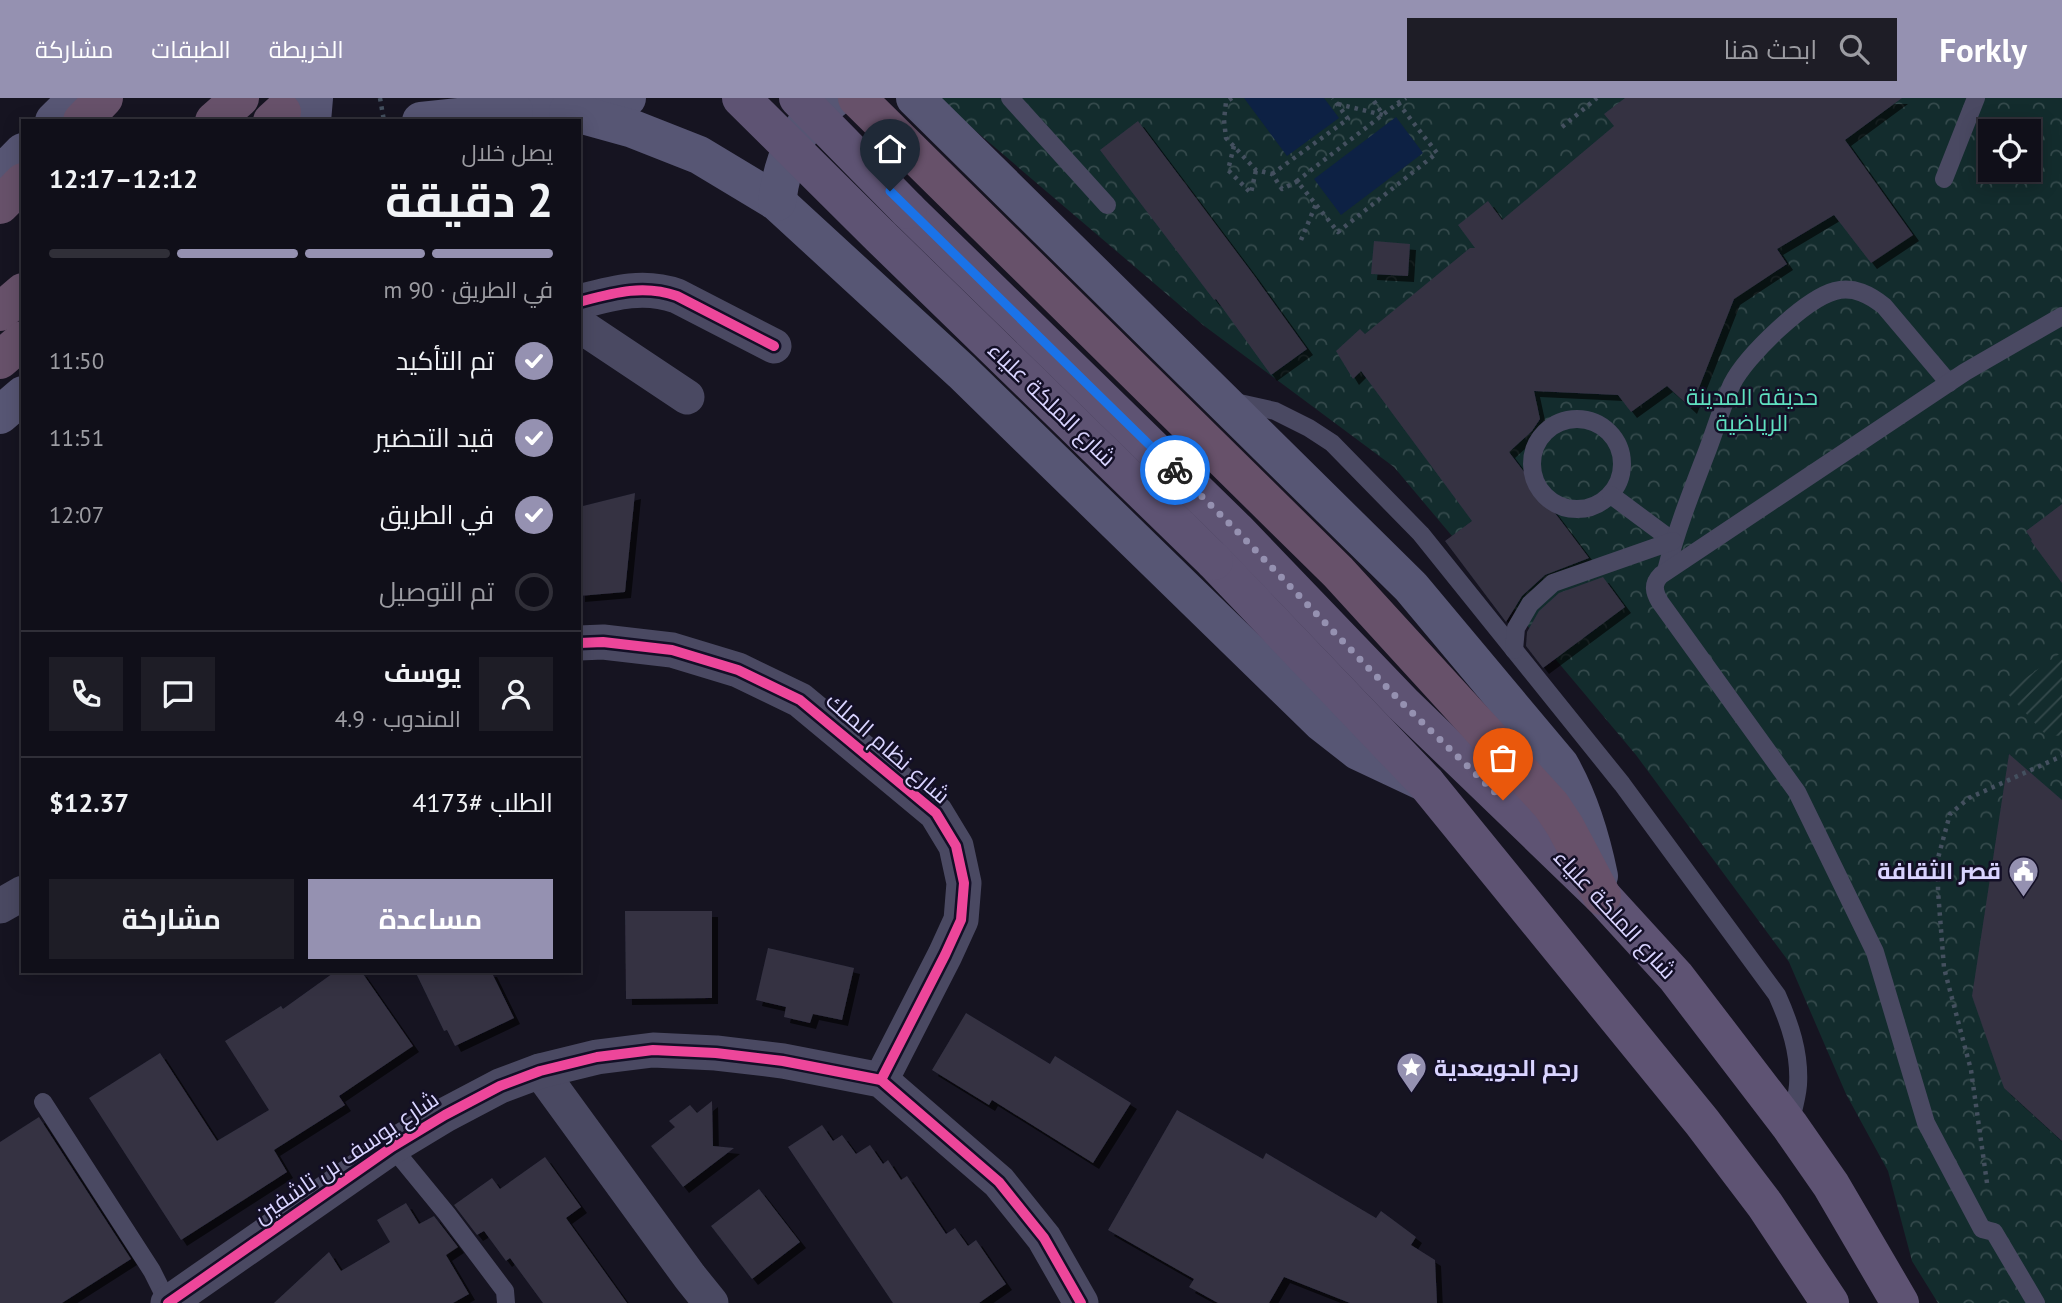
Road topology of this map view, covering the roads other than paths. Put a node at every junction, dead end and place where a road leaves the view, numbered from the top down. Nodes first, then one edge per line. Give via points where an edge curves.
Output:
1 (77, 98) edge
2 (104, 98) edge
3 (240, 98) edge
4 (481, 98) edge
5 (626, 98) edge
6 (741, 98) edge
7 (798, 98) edge
8 (835, 98) edge
9 (857, 98) edge
10 (915, 98) edge
11 (1010, 98) edge
12 (1976, 98) edge
13 (553, 106) edge
14 (56, 119) edge
15 (84, 119) edge
16 (216, 119) edge
17 (439, 119) edge
18 (21, 154) edge
19 (0, 175) edge
20 (1944, 179) dead end
21 (21, 184) edge
22 (776, 202) junction
23 (0, 205) edge
24 (1107, 205) dead end
25 (21, 294) edge
26 (581, 302) edge
27 (0, 312) edge
28 (2062, 316) edge
29 (581, 326) edge
30 (21, 342) edge
31 (774, 346) dead end
32 (0, 360) edge
33 (1949, 383) junction
34 (21, 397) edge
35 (687, 397) dead end
36 (1221, 399) junction
37 (0, 415) edge
38 (1611, 495) junction
39 (1674, 541) junction
40 (1666, 571) junction
41 (581, 643) edge
42 (1514, 650) junction
43 (1426, 783) junction
44 (21, 894) edge
45 (1602, 896) junction
46 (0, 906) edge
47 (540, 1071) junction
48 (881, 1080) junction
49 (43, 1102) dead end
50 (1790, 1126) junction
51 (392, 1147) junction
52 (168, 1303) edge
53 (506, 1303) edge
54 (711, 1303) edge
55 (1081, 1303) edge
56 (1830, 1303) edge
57 (1900, 1303) edge
58 (2036, 1303) edge

1 - 14 main road
2 - 15 highway
3 - 16 highway
4 - 13 main road
5 - 13 main road via 613,104
6 - 43 main road, شارع الملكة علياء, bridge via 1214,561
7 - 45 main road, شارع الملكة علياء, bridge via 1236,530 1403,704
8 - 22 main road via 803,127 789,150
9 - 45 highway via 1338,572 1551,805
10 - 36 main road
11 - 24 lane
12 - 20 lane
13 - 17 main road
13 - 22 main road via 634,129 699,155
18 - 19 main road
21 - 23 highway
22 - 43 main road via 962,372 1321,722 1358,751
25 - 27 highway
26 - 31 street via 631,290 662,291
28 - 33 lane
29 - 35 street
30 - 32 highway
33 - 39 lane via 1874,298 1849,290 1824,296 1763,342 1733,382
33 - 40 lane
34 - 37 main road
36 - 42 lane via 1275,411 1332,443 1421,534
36 - 45 main road via 1411,587 1560,765 1581,809
38 - 38 lane via 1619,482 1621,453 1605,429 1577,418 1550,427 1539,438 1532,452 1534,483 1555,505 1585,509
38 - 39 lane
39 - 40 lane
39 - 42 lane via 1553,583 1530,604 1516,628
40 - 58 lane via 1654,585 1657,597 1797,792 1875,952 1926,1123 1982,1229 1994,1232
41 - 48 street, شارع نظام الملك via 672,650 738,670 800,700 936,813 956,846 964,883 961,920
42 - 50 lane via 1622,784 1777,995 1797,1054 1798,1086
43 - 56 main road, شارع الملكة علياء via 1702,1122 1765,1205
44 - 46 street
45 - 50 main road, شارع الملكة علياء via 1675,977
47 - 48 street, شارع يوسف بن تاشفين via 653,1050 783,1061
47 - 51 street, شارع يوسف بن تاشفين via 500,1086
47 - 54 street
48 - 55 street, شارع يوسف بن تاشفين via 999,1182 1044,1238
49 - 52 lane
50 - 57 main road, شارع الملكة علياء via 1831,1185
51 - 52 street, شارع يوسف بن تاشفين
51 - 53 lane via 497,1280

